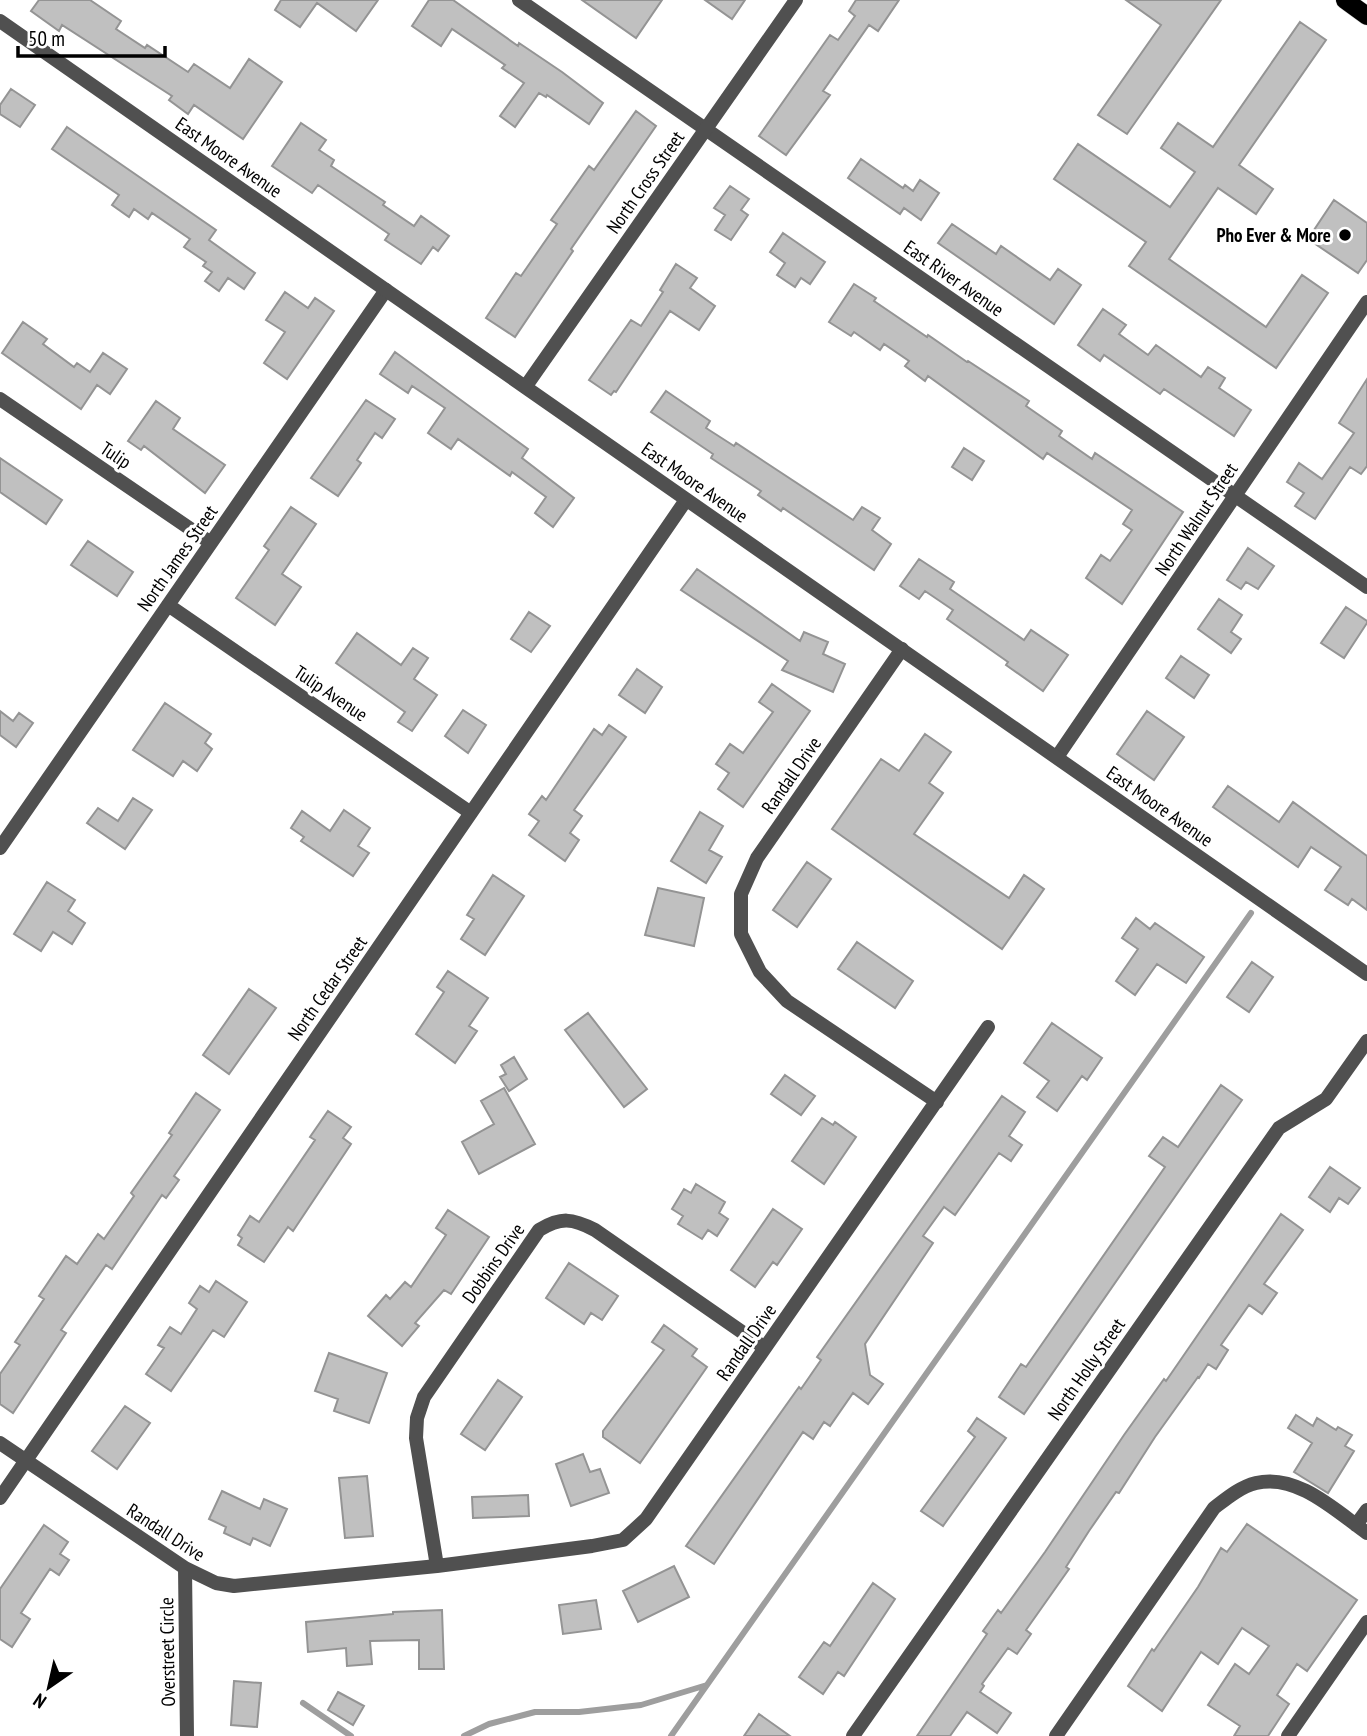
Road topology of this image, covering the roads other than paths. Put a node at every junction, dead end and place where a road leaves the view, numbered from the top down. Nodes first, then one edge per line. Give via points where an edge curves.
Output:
1 (519, 0) edge
2 (796, 0) edge
3 (1345, 0) edge
4 (1367, 16) edge
5 (0, 21) edge
6 (706, 130) junction
7 (386, 290) junction
8 (1367, 302) edge
9 (526, 387) junction
10 (0, 399) edge
11 (1235, 496) junction
12 (687, 500) junction
13 (211, 543) junction
14 (1367, 587) edge
15 (168, 605) junction
16 (902, 649) junction
17 (1057, 757) junction
18 (471, 813) junction
19 (1, 844) edge
20 (1367, 974) edge
21 (988, 1027) dead end
22 (1367, 1041) edge
23 (937, 1101) junction
24 (765, 1348) junction
25 (0, 1443) edge
26 (26, 1461) junction
27 (0, 1498) edge
28 (1367, 1510) edge
29 (1361, 1529) edge
30 (437, 1566) junction
31 (185, 1568) junction
32 (1367, 1622) edge
33 (187, 1736) edge
34 (853, 1736) edge
35 (1056, 1736) edge
36 (1288, 1736) edge

1 - 6 street, East River Avenue
2 - 6 street, North Cross Street
3 - 4 main road
5 - 7 street, East Moore Avenue
6 - 9 street, North Cross Street
6 - 11 street, East River Avenue
7 - 9 street, East Moore Avenue
7 - 13 street, North James Street
8 - 11 street, North Walnut Street
9 - 12 street, East Moore Avenue
10 - 13 street, Tulip
11 - 14 street, East River Avenue
11 - 17 street, North Walnut Street
12 - 16 street, East Moore Avenue
12 - 18 street, North Cedar Street
13 - 15 street, North James Street
15 - 18 street, Tulip Avenue
15 - 19 street, North James Street
16 - 17 street, East Moore Avenue
16 - 23 street, Randall Drive via 757,858 741,894 741,934 760,972 787,1001
17 - 20 street, East Moore Avenue
18 - 26 street, North Cedar Street
21 - 23 street
22 - 34 street, North Holly Street via 1326,1099 1279,1128
23 - 24 street, Randall Drive
24 - 30 street, Randall Drive via 646,1519 623,1540
24 - 30 street, Dobbins Drive via 578,1221 555,1220 538,1230 424,1397 417,1418 416,1438
25 - 26 street, Randall Drive
26 - 27 street, North Cedar Street
26 - 31 street, Randall Drive
28 - 29 street
29 - 35 street via 1304,1489 1281,1482 1256,1483 1234,1492 1214,1508
30 - 31 street, Randall Drive via 234,1587
31 - 33 street, Overstreet Circle
32 - 36 street

